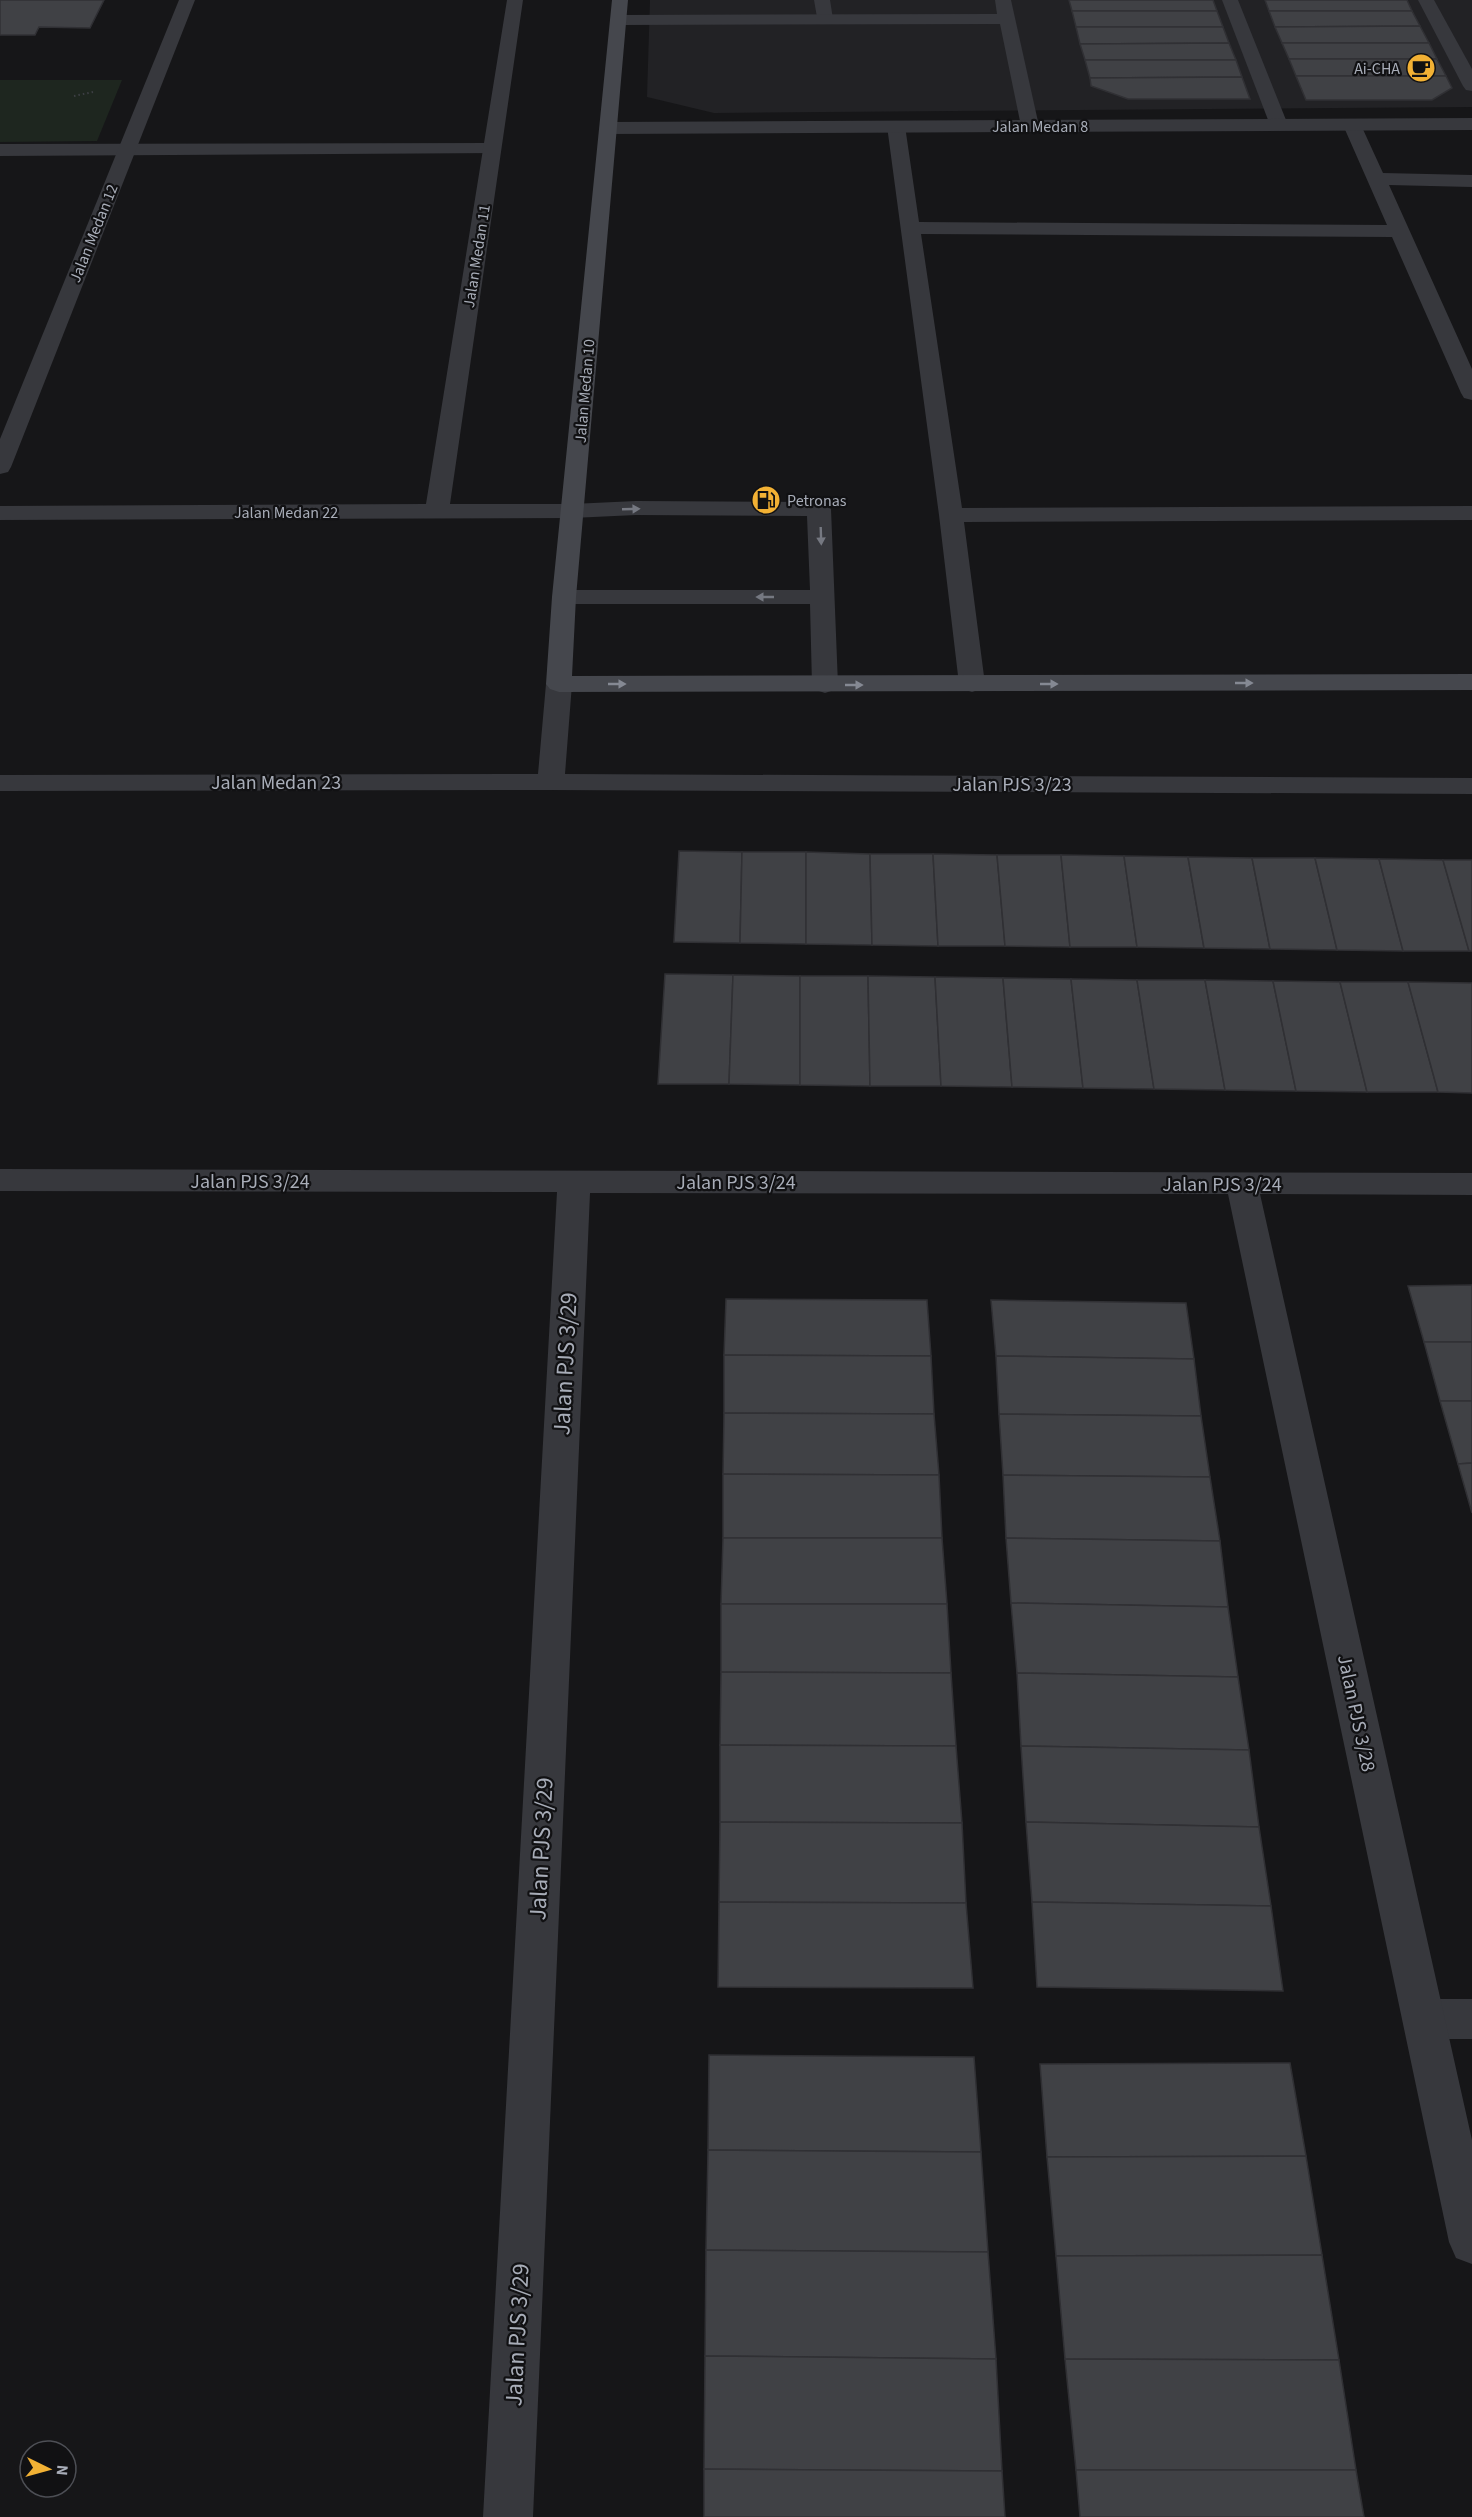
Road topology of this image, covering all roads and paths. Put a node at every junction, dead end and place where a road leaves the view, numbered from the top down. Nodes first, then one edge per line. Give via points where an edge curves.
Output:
1 (187, 0) edge
2 (515, 0) edge
3 (621, 0) edge
4 (822, 0) edge
5 (1003, 0) edge
6 (1230, 0) edge
7 (1426, 0) edge
8 (824, 19) junction
9 (1007, 19) junction
10 (619, 20) junction
11 (1472, 86) edge
12 (1472, 124) edge
13 (1279, 125) junction
14 (1352, 125) junction
15 (896, 126) junction
16 (1030, 126) junction
17 (609, 128) junction
18 (492, 149) junction
19 (0, 150) edge
20 (127, 150) junction
21 (1376, 179) junction
22 (1472, 181) edge
23 (910, 228) junction
24 (1400, 231) junction
25 (1472, 393) edge
26 (0, 466) edge
27 (572, 511) junction
28 (437, 512) junction
29 (0, 513) edge
30 (1472, 513) edge
31 (951, 515) junction
32 (564, 597) junction
33 (823, 597) junction
34 (1472, 682) edge
35 (558, 684) junction
36 (972, 684) junction
37 (825, 685) junction
38 (551, 782) junction
39 (0, 783) edge
40 (1472, 786) edge
41 (0, 1180) edge
42 (574, 1182) junction
43 (1242, 1184) junction
44 (1472, 1184) edge
45 (1424, 2019) junction
46 (1472, 2019) edge
47 (1472, 2242) edge
48 (508, 2517) edge

1 - 20 street, Jalan Medan 12
2 - 18 street, Jalan Medan 11
3 - 10 main road, Jalan Medan 10
4 - 8 street
5 - 9 street
6 - 13 street
7 - 11 street
8 - 9 street
8 - 10 street
9 - 16 street
10 - 17 main road, Jalan Medan 10
12 - 14 street, Jalan Medan 8
13 - 14 street, Jalan Medan 8
13 - 16 street, Jalan Medan 8
14 - 21 street
15 - 16 street, Jalan Medan 8
15 - 17 street, Jalan Medan 8
15 - 23 street
17 - 27 main road, Jalan Medan 10
18 - 20 street
18 - 28 street, Jalan Medan 11
19 - 20 street
20 - 26 street, Jalan Medan 12
21 - 22 street
21 - 24 street
23 - 24 street
23 - 31 street
24 - 25 street
27 - 28 street, Jalan Medan 22
27 - 32 main road, Jalan Medan 10
27 -> 33 street, Jalan Medan 22 via 819,508
28 - 29 street, Jalan Medan 22
30 - 31 street
31 - 36 street
33 -> 32 street
32 - 35 main road, Jalan Medan 10
33 - 37 street
36 -> 34 main road
35 -> 37 main road
35 - 38 street, Jalan Medan 10
37 -> 36 main road
38 - 39 street, Jalan Medan 23
38 - 40 street, Jalan PJS 3/23
41 - 42 street, Jalan PJS 3/24
42 - 43 street, Jalan PJS 3/24
42 - 48 street, Jalan PJS 3/29
43 - 44 street, Jalan PJS 3/24
43 - 45 street, Jalan PJS 3/28
45 - 46 street
45 - 47 street, Jalan PJS 3/28

